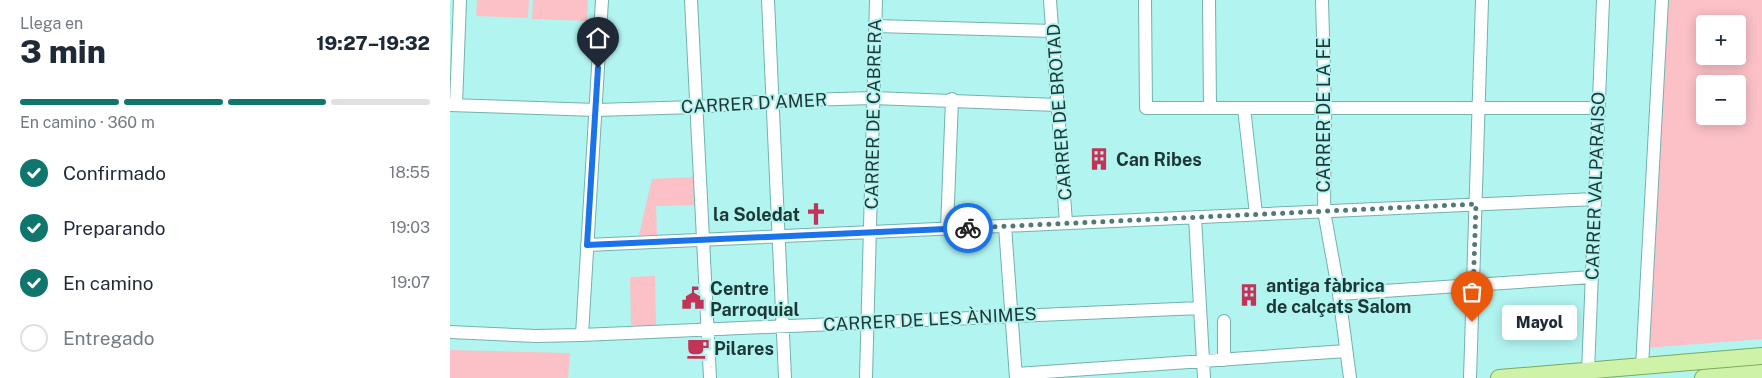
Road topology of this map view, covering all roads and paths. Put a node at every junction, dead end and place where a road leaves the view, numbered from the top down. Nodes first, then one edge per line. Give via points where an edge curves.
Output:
1 (460, 0) edge
2 (602, 0) edge
3 (691, 0) edge
4 (768, 0) edge
5 (876, 0) edge
6 (1050, 0) edge
7 (1145, 0) edge
8 (1209, 0) edge
9 (1322, 0) edge
10 (1482, 0) edge
11 (1603, 0) edge
12 (1662, 0) edge
13 (875, 26) junction
14 (1054, 31) junction
15 (874, 98) junction
16 (952, 99) junction
17 (772, 101) junction
18 (453, 105) edge
19 (1058, 105) junction
20 (697, 107) junction
21 (1210, 108) junction
22 (1244, 108) junction
23 (1325, 108) junction
24 (1479, 108) junction
25 (1599, 108) junction
26 (596, 110) junction
27 (1595, 199) junction
28 (1476, 204) junction
29 (1324, 211) junction
30 (1256, 214) junction
31 (1195, 217) junction
32 (1066, 223) junction
33 (1005, 226) junction
34 (947, 228) junction
35 (870, 234) junction
36 (779, 236) junction
37 (704, 240) junction
38 (587, 245) junction
39 (1592, 277) junction
40 (1473, 285) junction
41 (1339, 294) junction
42 (1200, 308) junction
43 (1011, 315) junction
44 (868, 321) junction
45 (1224, 321) dead end
46 (782, 326) junction
47 (708, 330) junction
48 (450, 332) edge
49 (582, 335) junction
50 (1346, 351) junction
51 (1762, 356) edge
52 (1224, 360) junction
53 (1203, 361) junction
54 (1642, 367) junction
55 (1588, 372) junction
56 (1762, 373) edge
57 (1071, 374) edge
58 (1016, 376) edge
59 (710, 378) edge
60 (785, 378) edge
61 (866, 378) edge
62 (1204, 378) edge
63 (1350, 378) edge
64 (1470, 378) edge
65 (1499, 378) edge
66 (1572, 378) edge
67 (1703, 378) edge

1 - 18 street
2 - 26 street
3 - 20 street
4 - 17 street
5 - 13 street, CARRER DE CABRERA
6 - 14 street, CARRER DE BROTAD
7 - 21 street via 1146,108
8 - 21 street
9 - 23 street, CARRER DE LA FE
10 - 24 street
11 - 25 street, CARRER VALPARAISO
12 - 54 street
13 - 14 street
13 - 15 street, CARRER DE CABRERA
14 - 19 street, CARRER DE BROTAD
15 - 16 street, CARRER D'AMER
15 - 17 street, CARRER D'AMER
15 - 35 street, CARRER DE CABRERA
16 - 19 street, CARRER D'AMER
16 - 34 street
17 - 20 street, CARRER D'AMER
17 - 36 street
18 - 26 street, CARRER D'AMER
19 - 32 street, CARRER DE BROTAD
20 - 26 street, CARRER D'AMER
20 - 37 street
21 - 22 street
22 - 23 street
22 - 30 street
23 - 24 street
23 - 29 street, CARRER DE LA FE
24 - 25 street
24 - 28 street
25 - 27 street, CARRER VALPARAISO
26 - 38 street
27 - 28 street
27 - 39 street, CARRER VALPARAISO
28 - 29 street
28 - 40 street
29 - 30 street
29 - 41 street, CARRER DE LA FE
30 - 31 street
31 - 32 street
31 - 42 street
32 - 33 street
33 - 34 street
33 - 43 street
34 - 35 street
35 - 36 street
35 - 44 street, CARRER DE CABRERA
36 - 37 street
36 - 46 street
37 - 38 street
37 - 47 street
38 - 49 street
39 - 40 street
39 - 55 street, CARRER VALPARAISO
40 - 41 street
40 - 64 street
41 - 50 street, CARRER DE LA FE
42 - 43 street, CARRER DE LES ÀNIMES
42 - 53 street
43 - 44 street, CARRER DE LES ÀNIMES
43 - 58 street
44 - 46 street, CARRER DE LES ÀNIMES
44 - 61 street, CARRER DE CABRERA
45 - 52 street
46 - 47 street, CARRER DE LES ÀNIMES
46 - 60 street
47 - 49 street, CARRER DE LES ÀNIMES
47 - 59 street
48 - 49 street, CARRER DE LES ÀNIMES
50 - 52 street
50 - 63 street, CARRER DE LA FE
51 - 54 main road
52 - 53 street
53 - 57 street
53 - 62 street
54 - 55 main road
55 - 65 main road
55 - 66 main road
56 - 67 main road
57 - 58 street

